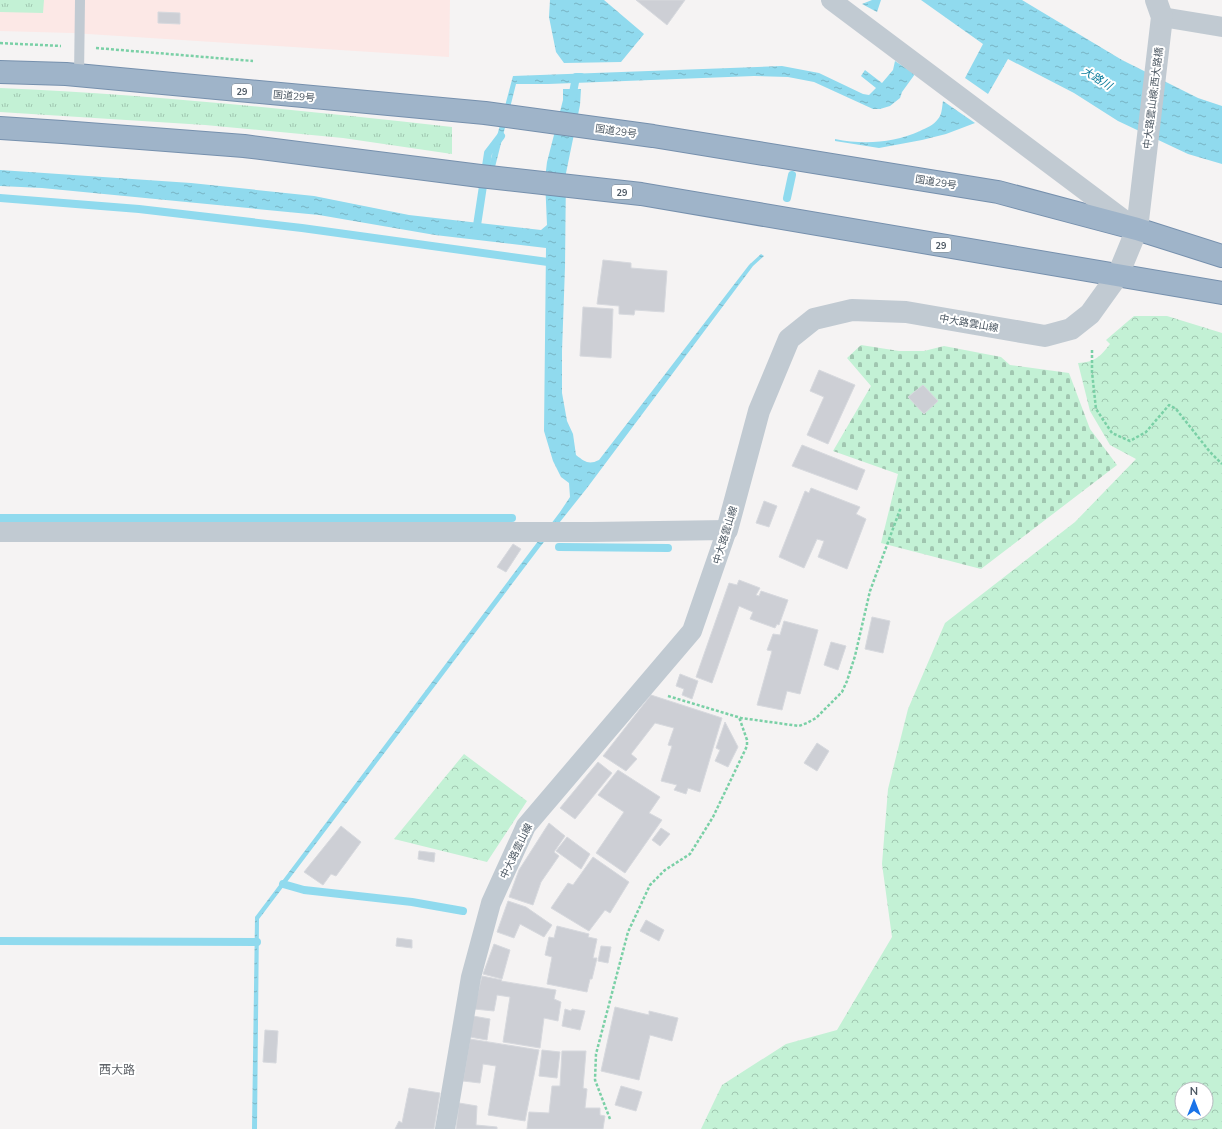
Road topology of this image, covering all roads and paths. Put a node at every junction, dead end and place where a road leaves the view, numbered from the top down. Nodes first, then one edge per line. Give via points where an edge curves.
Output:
1 (80, 0) edge
2 (831, 0) edge
3 (1159, 8) edge
4 (1222, 27) edge
5 (0, 43) edge
6 (65, 46) dead end
7 (96, 48) dead end
8 (253, 61) dead end
9 (0, 72) edge
10 (79, 76) junction
11 (0, 128) edge
12 (1143, 179) joint
13 (1137, 230) junction
14 (1222, 256) edge
15 (1118, 275) junction
16 (1222, 293) edge
17 (1092, 350) dead end
18 (1222, 464) edge
19 (900, 507) dead end
20 (727, 530) junction
21 (0, 532) edge
22 (645, 687) junction
23 (739, 718) junction
24 (610, 1119) dead end
25 (445, 1129) edge

1 - 10 lane
2 - 13 street
3 - 4 street
3 - 12 street, 中大路雲山線;西大路橋
5 - 6 path
7 - 8 path
9 - 10 highway, 国道29号 / 29
10 - 13 highway, 国道29号 / 29 via 485,113 652,136 998,192
11 - 15 highway, 29 via 244,146 641,194
12 - 13 street, 中大路雲山線
13 - 14 highway, 国道29号 / 29
13 - 15 street, 中大路雲山線
15 - 16 highway, 29
15 - 20 street, 中大路雲山線 via 1090,314 1071,329 1046,336 906,312 852,310 814,319 789,339 759,411
17 - 18 path via 1096,409 1112,433 1130,441 1146,432 1169,405 1176,409
19 - 23 path via 870,591 855,656 842,692 816,718 798,726
20 - 21 street
20 - 22 street, 中大路雲山線 via 692,631
22 - 23 path
22 - 25 street, 中大路雲山線 via 526,826 491,903 471,977
23 - 24 path via 747,746 713,817 690,854 665,870 650,884 628,932 596,1054 595,1080

